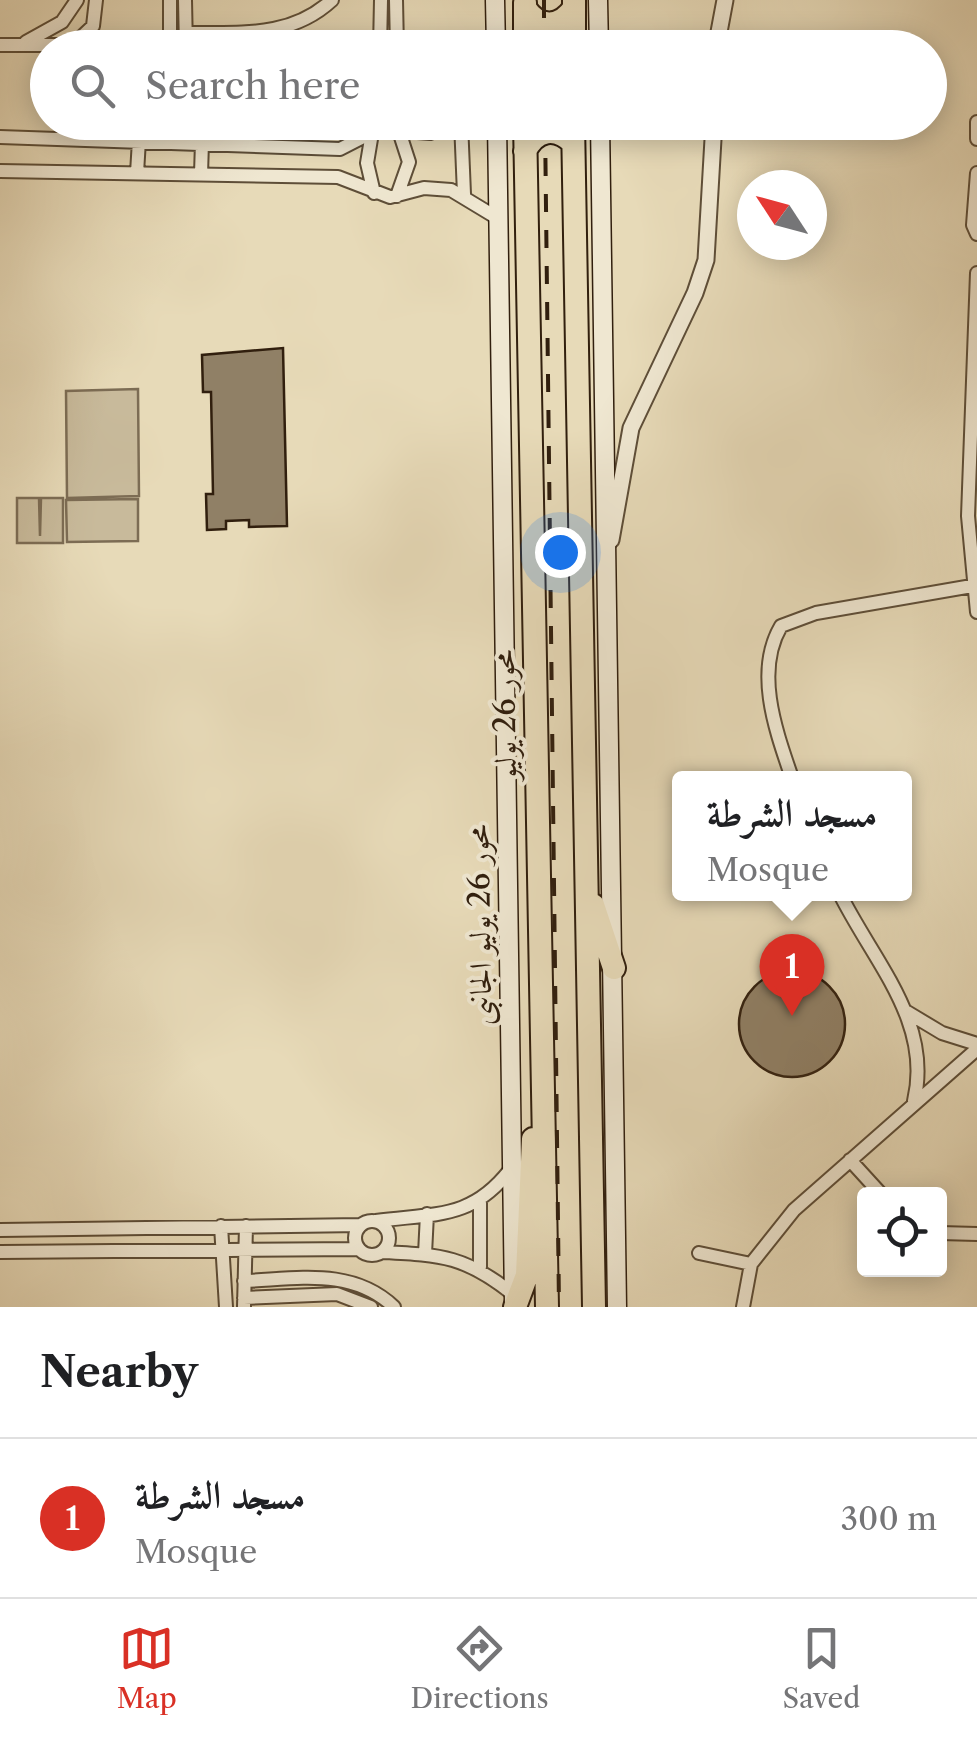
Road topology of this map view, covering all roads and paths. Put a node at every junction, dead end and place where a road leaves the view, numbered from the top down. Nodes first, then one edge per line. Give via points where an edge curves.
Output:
1 (96, 0) edge
2 (170, 0) edge
3 (185, 0) edge
4 (332, 0) edge
5 (380, 0) edge
6 (396, 0) edge
7 (495, 0) edge
8 (598, 0) edge
9 (725, 0) edge
10 (76, 2) edge
11 (525, 4) edge
12 (574, 4) edge
13 (96, 17) junction
14 (53, 29) edge
15 (380, 29) joint
16 (90, 30) edge
17 (170, 30) edge
18 (185, 30) edge
19 (278, 30) edge
20 (396, 30) joint
21 (496, 30) edge
22 (525, 30) edge
23 (574, 30) edge
24 (599, 30) edge
25 (719, 30) edge
26 (30, 40) edge
27 (0, 45) edge
28 (19, 45) junction
29 (30, 45) edge
30 (977, 122) edge
31 (0, 137) edge
32 (30, 138) edge
33 (977, 138) edge
34 (139, 140) joint
35 (355, 140) edge
36 (373, 140) edge
37 (402, 140) edge
38 (461, 140) edge
39 (497, 140) edge
40 (525, 140) edge
41 (532, 140) edge
42 (573, 140) edge
43 (600, 140) edge
44 (713, 140) edge
45 (202, 142) junction
46 (340, 149) junction
47 (525, 151) junction
48 (0, 171) edge
49 (137, 173) junction
50 (977, 173) edge
51 (201, 174) junction
52 (338, 177) junction
53 (374, 193) junction
54 (464, 194) junction
55 (397, 196) junction
56 (499, 219) junction
57 (977, 234) edge
58 (977, 272) edge
59 (975, 426) edge
60 (608, 549) junction
61 (972, 586) junction
62 (977, 612) edge
63 (790, 771) edge
64 (586, 885) junction
65 (844, 901) edge
66 (614, 968) junction
67 (906, 1010) junction
68 (977, 1047) edge
69 (914, 1101) junction
70 (544, 1113) junction
71 (850, 1160) junction
72 (510, 1170) junction
73 (875, 1187) edge
74 (480, 1202) junction
75 (427, 1214) junction
76 (376, 1221) junction
77 (361, 1224) junction
78 (221, 1226) junction
79 (246, 1226) junction
80 (0, 1230) edge
81 (947, 1233) edge
82 (977, 1234) edge
83 (223, 1247) junction
84 (358, 1249) junction
85 (245, 1250) junction
86 (0, 1252) edge
87 (382, 1252) junction
88 (699, 1253) dead end
89 (426, 1254) junction
90 (751, 1264) junction
91 (480, 1268) junction
92 (244, 1281) junction
93 (244, 1302) edge
94 (514, 1303) edge
95 (226, 1307) edge
96 (371, 1307) edge
97 (394, 1307) edge
98 (547, 1307) edge
99 (594, 1307) edge
100 (617, 1307) edge
101 (743, 1307) edge

1 - 13 street
2 - 17 street
3 - 18 street
4 - 19 street
5 - 15 street
6 - 20 street
7 - 21 main road
8 - 24 main road
9 - 25 street
10 - 13 street
10 - 14 street
11 - 12 highway via 537,22 550,24 566,18
11 - 22 highway
12 - 23 highway
13 - 16 street
15 - 20 street
26 - 28 street
27 - 28 street
28 - 29 street
30 - 33 street
31 - 32 street
34 - 45 street
34 - 49 street
35 - 46 street
36 - 53 street via 367,163
37 - 55 street via 408,162
38 - 54 street
39 - 56 main road, محور 26 يوليو الجانبى
40 - 47 highway, محور 26 يوليو
41 - 47 highway
42 - 64 highway
43 - 60 main road
44 - 60 street via 706,260 631,428
45 - 46 street
45 - 51 street
46 - 52 street
47 - 70 highway, محور 26 يوليو
48 - 49 street
49 - 51 street
50 - 57 street
51 - 52 street
52 - 53 street
53 - 55 street
54 - 55 street via 424,188
54 - 56 street
56 - 72 main road, محور 26 يوليو الجانبى
58 - 59 street
59 - 61 street via 968,516
60 - 66 main road
61 - 62 street
61 - 63 street via 816,613 781,626 768,658 768,680
64 - 66 highway
64 - 99 highway
65 - 67 street
66 - 100 main road
67 - 68 street
67 - 69 street via 920,1055
68 - 69 street
69 - 71 street
70 - 94 highway via 530,1152 526,1282
70 - 98 highway, محور 26 يوليو
71 - 73 street
71 - 90 street via 794,1210
72 - 74 street
72 - 94 main road, محور 26 يوليو الجانبى
74 - 75 street
74 - 91 street
75 - 76 street
75 - 89 street
76 - 77 street
76 - 87 street via 388,1232
77 - 79 street
77 - 84 street
78 - 79 street
78 - 80 street
78 - 83 street
79 - 85 street
81 - 82 street
83 - 85 street
83 - 86 street
83 - 95 street
84 - 85 street
84 - 87 street
85 - 92 street
87 - 89 street
88 - 90 street
89 - 91 street
90 - 101 street
91 - 94 street
92 - 93 street
92 - 97 street via 339,1278 370,1288
93 - 96 street via 337,1294

